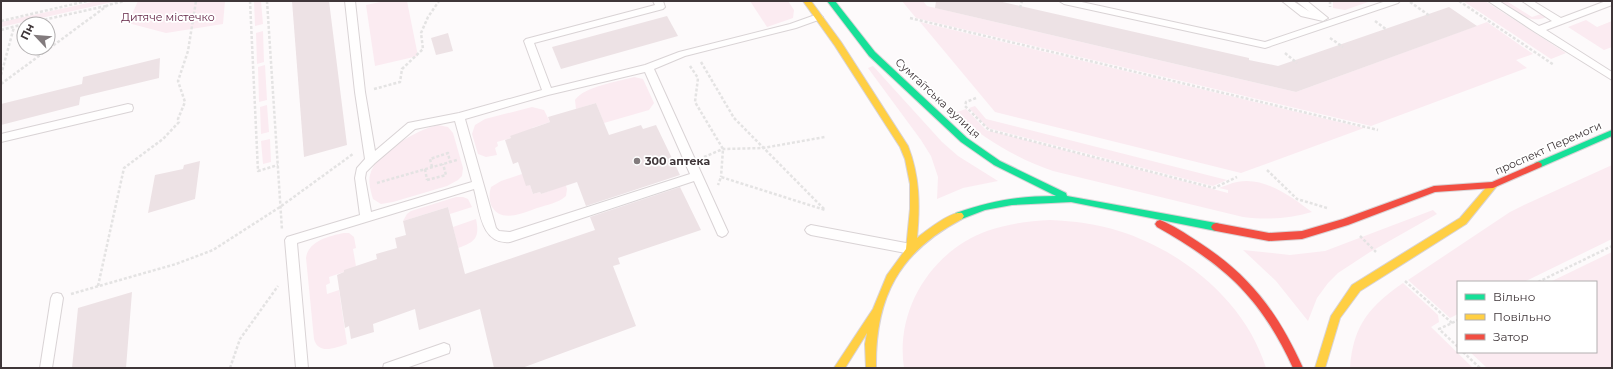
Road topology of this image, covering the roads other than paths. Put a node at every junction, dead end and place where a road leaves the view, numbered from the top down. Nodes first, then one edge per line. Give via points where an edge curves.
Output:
1 (350, 1) edge
2 (658, 1) edge
3 (807, 1) edge
4 (831, 1) edge
5 (1064, 1) edge
6 (1287, 1) edge
7 (1301, 1) edge
8 (1395, 1) edge
9 (1493, 1) edge
10 (1527, 1) edge
11 (1612, 2) edge
12 (818, 17) junction
13 (1327, 21) junction
14 (1560, 22) junction
15 (1538, 30) junction
16 (648, 68) junction
17 (1612, 77) edge
18 (548, 92) junction
19 (128, 108) dead end
20 (459, 117) junction
21 (1612, 133) edge
22 (1, 138) edge
23 (371, 160) junction
24 (697, 176) junction
25 (478, 184) junction
26 (1493, 185) junction
27 (1071, 199) junction
28 (1125, 210) junction
29 (366, 218) junction
30 (811, 230) dead end
31 (722, 232) dead end
32 (911, 249) junction
33 (57, 298) road end
34 (876, 311) junction
35 (444, 349) dead end
36 (46, 368) edge
37 (302, 368) edge
38 (389, 368) edge
39 (839, 368) edge
40 (871, 368) edge
41 (1298, 368) edge
42 (1320, 368) edge

1 - 23 lane via 360,92
2 - 18 lane via 660,6 529,41
3 - 12 main road
4 - 27 main road, Сумгаїтська вулиця via 872,54 964,140 997,162
5 - 13 lane via 1265,45
6 - 13 lane via 1304,14
7 - 13 lane
8 - 13 lane
9 - 15 lane
10 - 14 lane
11 - 14 lane
12 - 16 lane
12 - 32 main road via 838,44 911,160 916,192
14 - 15 lane
15 - 17 lane
16 - 18 lane
16 - 24 lane
18 - 20 lane
19 - 22 lane
20 - 23 lane via 412,126
20 - 25 lane
21 - 26 main road, проспект Перемоги
23 - 29 lane via 361,171 360,178
24 - 25 lane via 504,238 493,234 491,230
24 - 31 lane
25 - 29 lane
26 - 28 main road via 1434,189 1302,235 1249,234
26 - 42 main road via 1463,221 1356,288 1335,316
27 - 28 main road
27 - 32 main road via 1019,199 971,211 949,221
28 - 41 main road via 1178,233 1226,266 1247,286 1283,333
29 - 37 lane via 291,240
30 - 32 lane
32 - 34 main road via 884,288
33 - 36 lane
34 - 39 main road
34 - 40 main road via 871,335
35 - 38 lane

